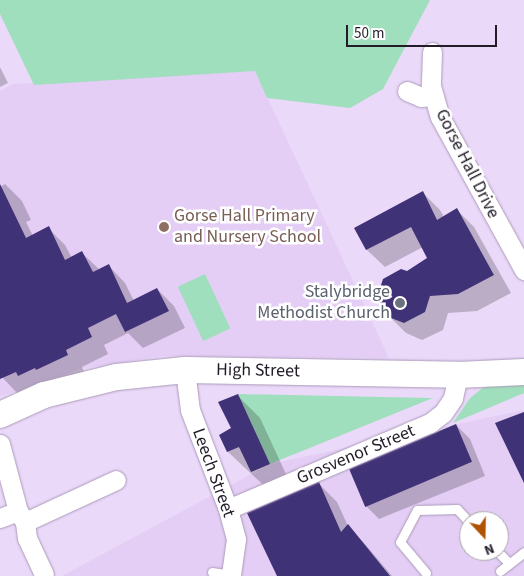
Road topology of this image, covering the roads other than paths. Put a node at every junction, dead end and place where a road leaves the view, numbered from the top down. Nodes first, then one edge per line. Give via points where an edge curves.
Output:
1 (432, 52) dead end
2 (407, 91) dead end
3 (434, 96) junction
4 (524, 270) edge
5 (185, 370) junction
6 (524, 372) edge
7 (458, 375) junction
8 (0, 416) edge
9 (0, 444) edge
10 (116, 480) dead end
11 (228, 509) junction
12 (459, 511) edge
13 (22, 516) junction
14 (0, 518) edge
15 (524, 552) edge
16 (509, 563) joint
17 (500, 570) dead end
18 (212, 572) dead end
19 (426, 573) dead end
20 (44, 574) dead end
21 (231, 576) edge

1 - 3 street, Gorse Hall Drive via 431,86
2 - 3 street via 421,97
3 - 4 street, Gorse Hall Drive via 440,117
5 - 7 main road, High Street
5 - 8 main road, High Street via 117,377 44,395
5 - 11 street, Leech Street via 190,410
6 - 7 main road, High Street
7 - 11 street, Grosvenor Street via 453,398 430,423
9 - 13 street
10 - 13 street
11 - 21 street, Leech Street via 236,539
12 - 19 lane via 417,510 400,542
13 - 14 street
13 - 20 street via 27,538
15 - 16 lane
16 - 17 lane
18 - 21 lane

